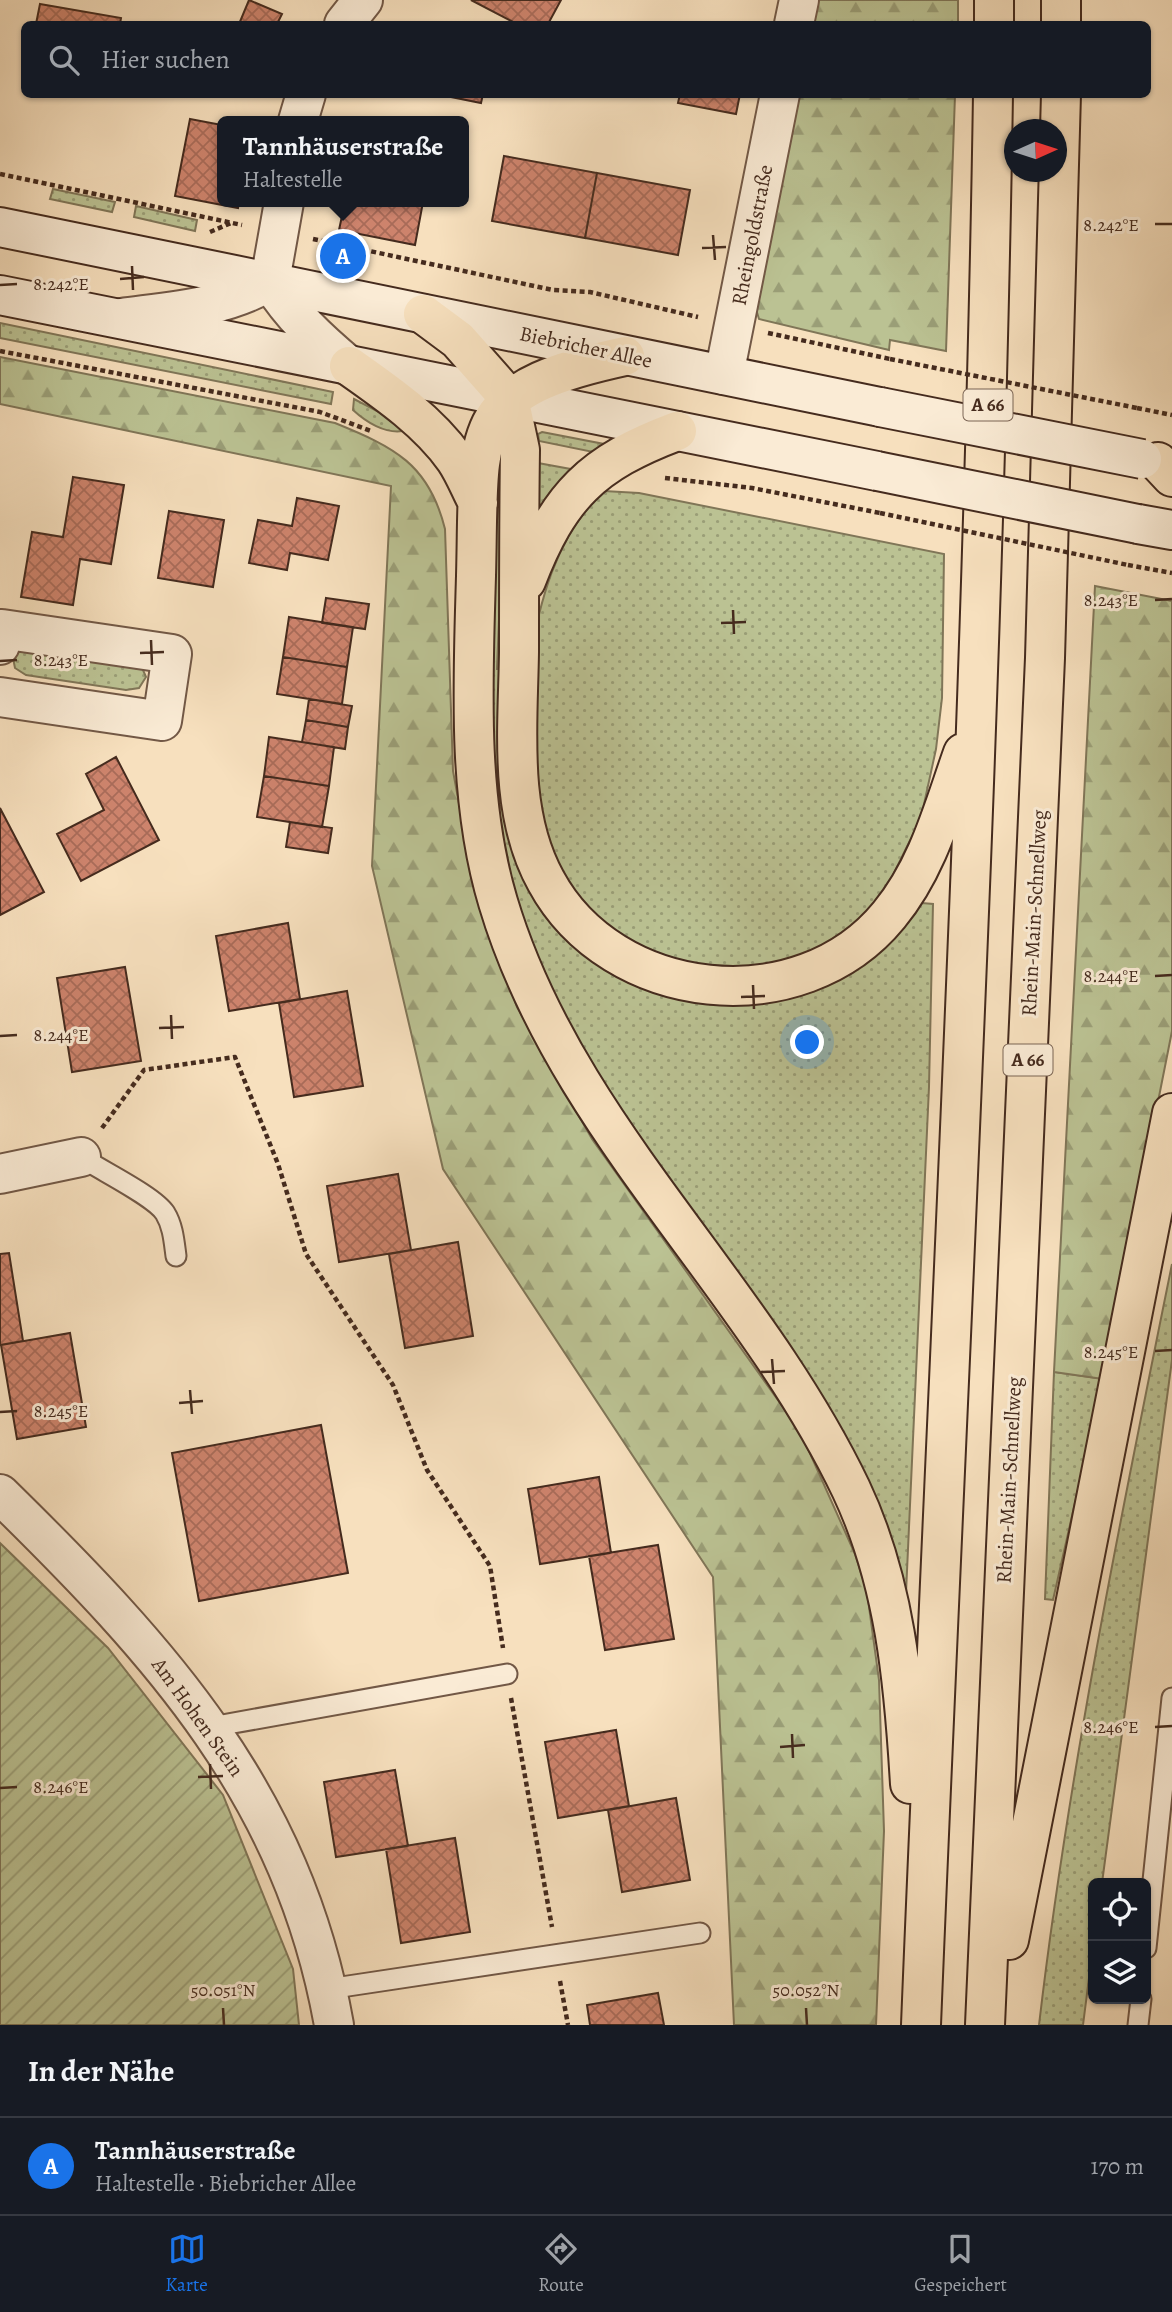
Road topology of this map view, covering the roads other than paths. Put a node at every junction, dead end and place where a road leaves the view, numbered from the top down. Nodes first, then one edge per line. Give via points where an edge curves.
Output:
1 (363, 0) edge
2 (799, 0) edge
3 (994, 0) edge
4 (1061, 0) edge
5 (346, 21) edge
6 (795, 21) edge
7 (994, 21) edge
8 (1061, 21) edge
9 (305, 98) edge
10 (779, 98) edge
11 (993, 98) edge
12 (1061, 98) edge
13 (299, 116) edge
14 (283, 207) edge
15 (0, 227) edge
16 (270, 281) junction
17 (0, 295) edge
18 (423, 314) junction
19 (119, 318) junction
20 (625, 356) junction
21 (349, 366) junction
22 (724, 375) junction
23 (509, 398) junction
24 (677, 431) junction
25 (1161, 466) edge
26 (478, 503) junction
27 (1155, 527) edge
28 (519, 599) junction
29 (0, 645) edge
30 (0, 697) edge
31 (976, 716) junction
32 (1172, 1113) edge
33 (81, 1157) joint
34 (0, 1174) edge
35 (176, 1256) dead end
36 (0, 1494) edge
37 (507, 1674) road end
38 (1172, 1698) edge
39 (211, 1727) junction
40 (1165, 1838) edge
41 (700, 1933) dead end
42 (1147, 1941) edge
43 (1140, 2004) edge
44 (331, 2007) edge
45 (922, 2007) edge
46 (985, 2025) edge
47 (992, 2025) edge
48 (1138, 2025) edge

1 - 5 main road
2 - 6 main road
3 - 7 highway
4 - 8 highway
9 - 13 main road
10 - 22 main road, Rheingoldstraße
11 - 31 highway, A 66 via 988,406
12 - 46 highway, Rhein-Main-Schnellweg / A 66 via 1045,672
14 - 16 main road
15 - 16 main road, Biebricher Allee
16 - 18 main road, Biebricher Allee
16 - 19 main road via 226,301
16 - 21 main road via 308,332
17 - 19 main road
18 - 20 main road, Biebricher Allee
18 - 23 highway via 458,340
19 - 21 main road
20 - 22 main road, Biebricher Allee
20 - 23 highway via 575,367
21 - 23 main road
21 - 26 highway via 438,438
22 - 25 main road, Biebricher Allee, bridge
23 - 24 main road
23 - 26 highway via 484,433
23 - 28 highway via 520,450
24 - 27 main road, bridge
24 - 28 highway via 634,447 600,467 573,495 541,541
26 - 45 highway via 477,769 483,835 497,898 518,963 587,1097 801,1396 853,1493 876,1550 904,1685
28 - 31 highway via 518,777 528,832 545,880 572,916 605,946 643,969 685,983 729,988 774,983 816,970 855,947 887,918 914,882
29 - 30 main road via 2,629 172,654 162,721
31 - 45 highway, A 66
32 - 47 highway
33 - 34 main road
33 - 35 lane via 164,1212 173,1231
36 - 39 main road, Am Hohen Stein via 74,1566
37 - 39 lane
38 - 40 lane
39 - 44 main road, Am Hohen Stein via 271,1826 294,1879
40 - 42 lane
41 - 44 lane via 556,1956
43 - 48 lane

